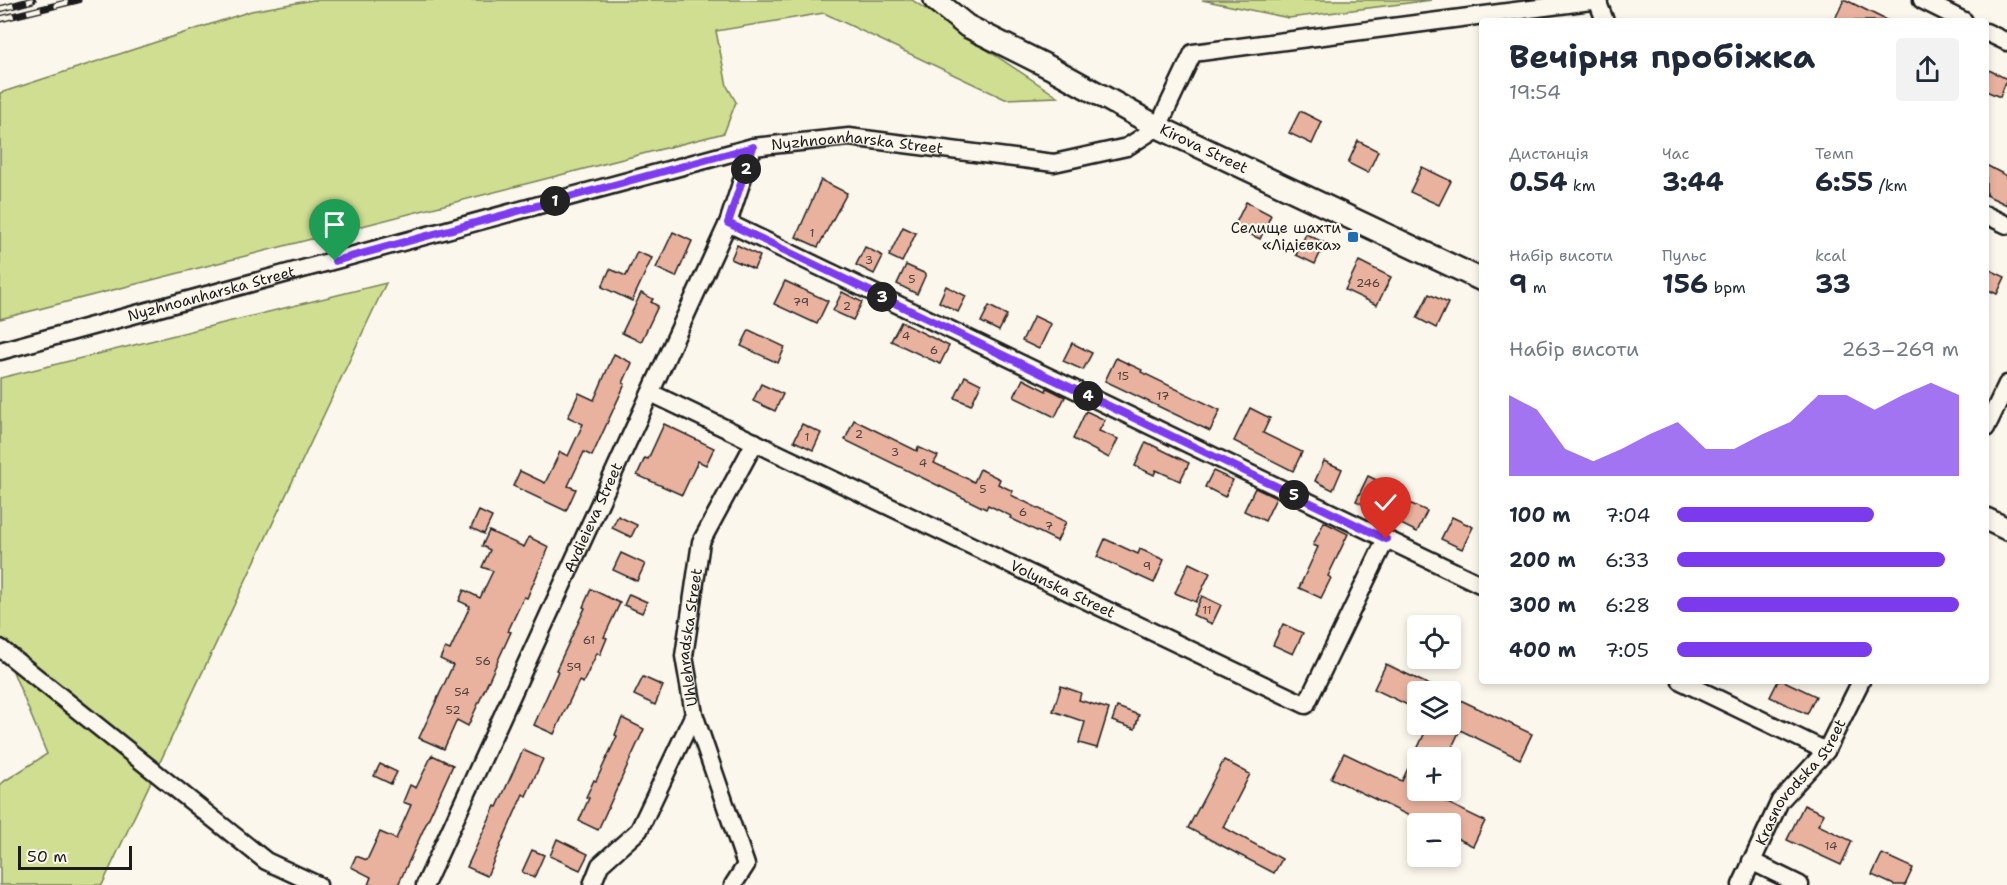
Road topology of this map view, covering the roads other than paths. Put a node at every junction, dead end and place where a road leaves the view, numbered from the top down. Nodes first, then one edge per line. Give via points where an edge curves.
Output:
1 (935, 0) edge
2 (1598, 0) edge
3 (1922, 0) edge
4 (1604, 18) edge
5 (1958, 18) edge
6 (1989, 33) edge
7 (2007, 42) edge
8 (1158, 127) junction
9 (753, 147) junction
10 (1989, 216) edge
11 (728, 223) junction
12 (2007, 225) edge
13 (1479, 279) edge
14 (0, 351) edge
15 (2007, 384) edge
16 (651, 393) junction
17 (1989, 422) edge
18 (755, 442) junction
19 (1989, 520) edge
20 (2007, 529) edge
21 (1386, 539) junction
22 (1479, 584) edge
23 (0, 648) edge
24 (1687, 684) edge
25 (1860, 684) edge
26 (694, 714) junction
27 (1826, 751) junction
28 (1751, 861) junction
29 (318, 885) edge
30 (425, 885) edge
31 (592, 885) edge
32 (733, 885) edge
33 (1741, 885) edge
34 (1800, 885) edge

1 - 8 main road, Kirova Street via 967,26
2 - 4 street
2 - 8 street via 1193,53
3 - 5 street
6 - 7 street
8 - 9 street, Nyzhnoanharska Street via 1127,147 1054,163 849,137
8 - 13 main road, Kirova Street
9 - 11 street, Avdieieva Street
9 - 14 street, Nyzhnoanharska Street
10 - 12 street
11 - 16 street, Avdieieva Street
11 - 21 street
15 - 17 street
16 - 18 street, Volynska Street
16 - 30 street, Avdieieva Street
18 - 21 street, Volynska Street via 1306,705
18 - 26 street, Uhlehradska Street via 701,542 684,656
19 - 20 main road
21 - 22 street
23 - 29 street via 266,861
24 - 27 street
25 - 27 street, Krasnovodska Street
26 - 31 street, Uhlehradska Street via 639,830 600,865
26 - 32 street via 746,865
27 - 28 street, Krasnovodska Street via 1780,801
28 - 33 street, Krasnovodska Street
28 - 34 street

